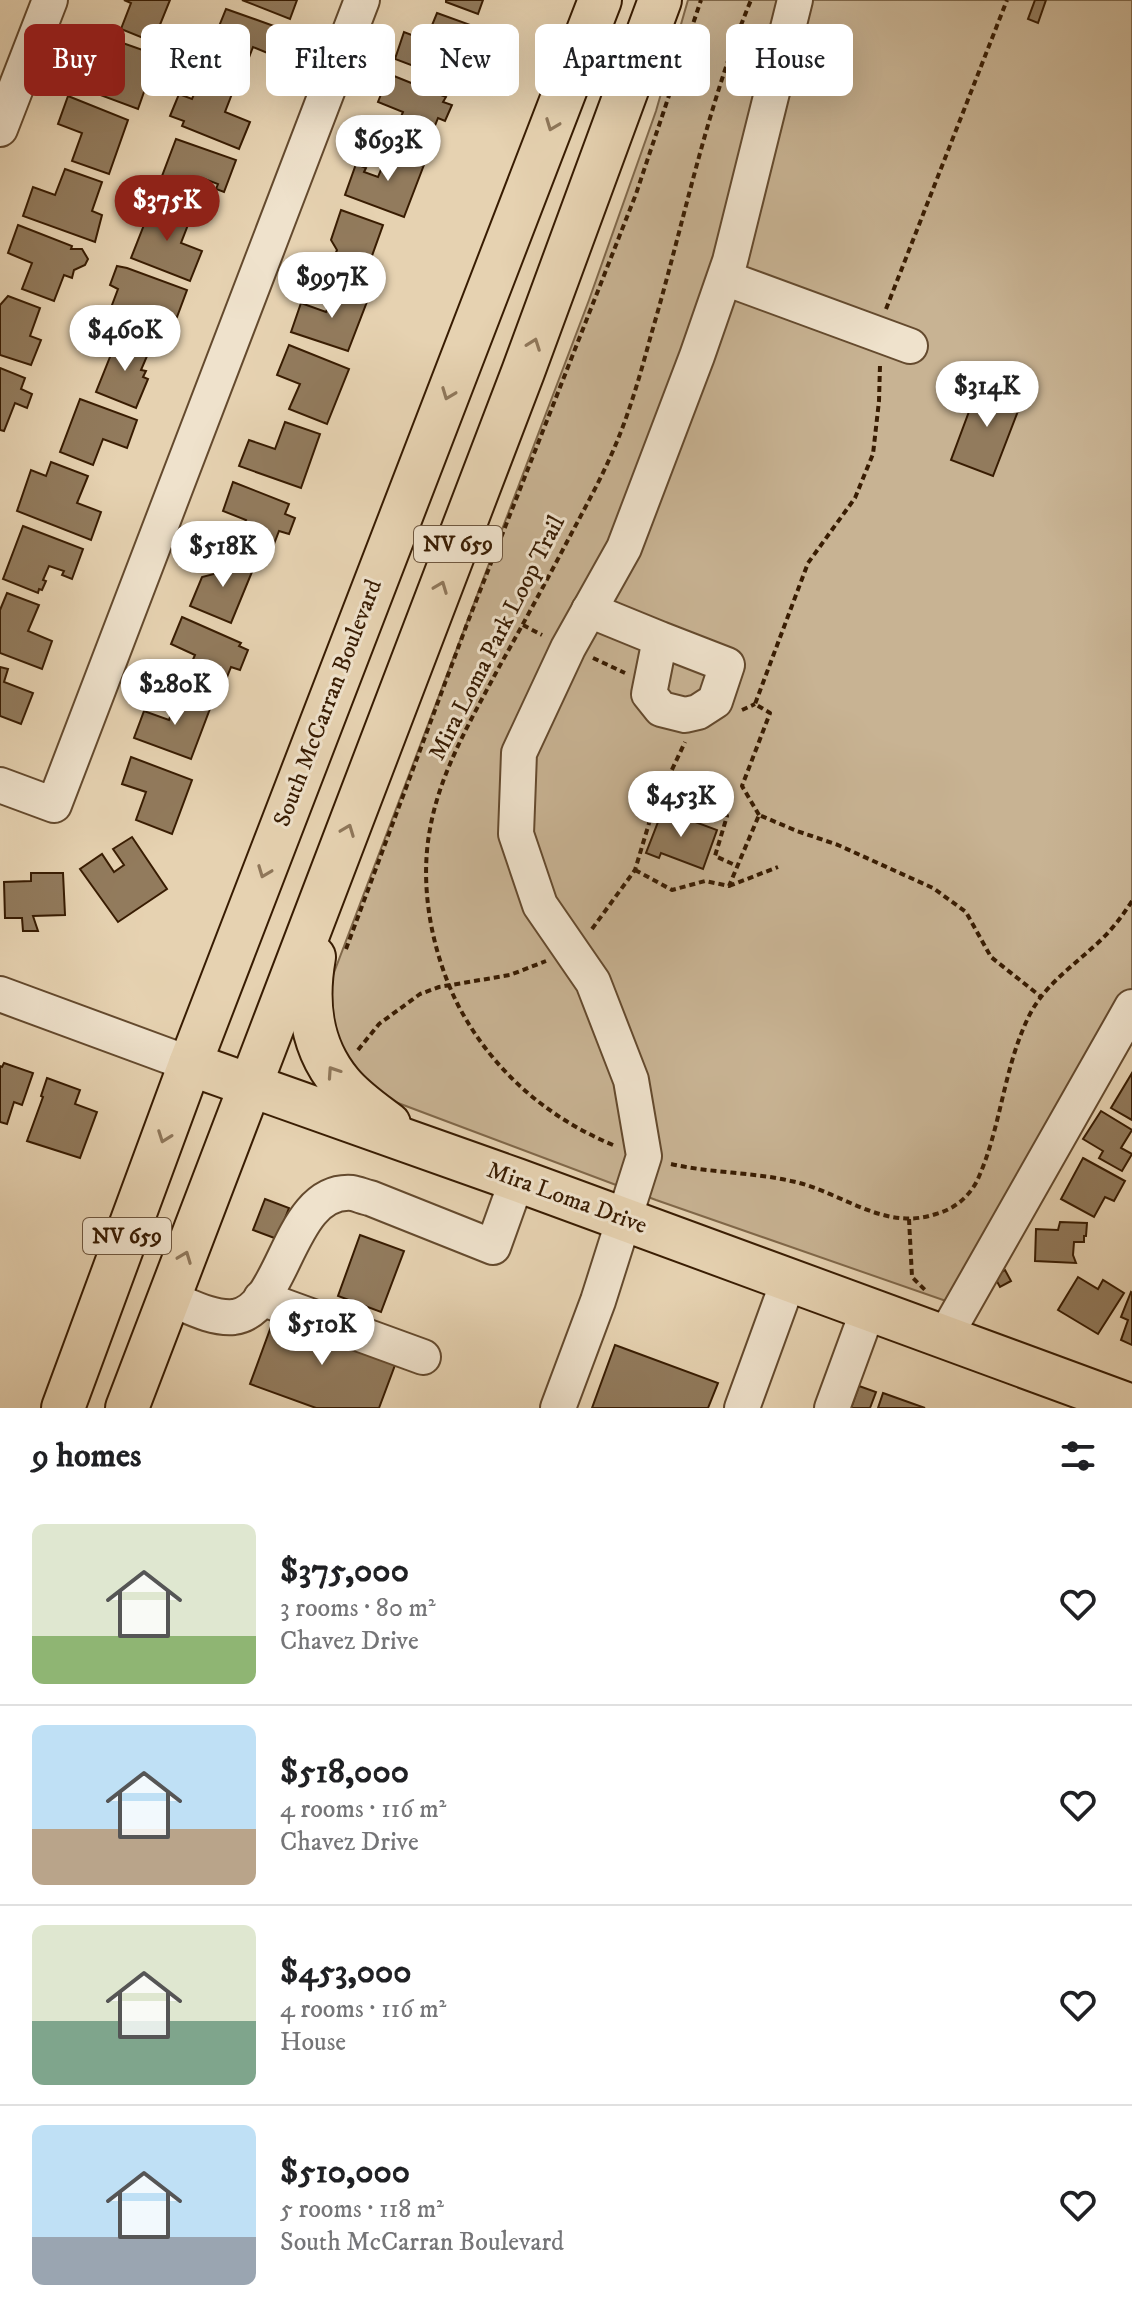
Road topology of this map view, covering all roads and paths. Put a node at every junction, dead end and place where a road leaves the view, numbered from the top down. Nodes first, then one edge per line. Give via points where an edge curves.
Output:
1 (50, 0) edge
2 (362, 0) edge
3 (600, 0) edge
4 (660, 0) edge
5 (701, 0) edge
6 (751, 0) edge
7 (795, 0) edge
8 (1007, 0) edge
9 (0, 129) edge
10 (725, 278) junction
11 (883, 315) dead end
12 (895, 352) joint
13 (589, 610) junction
14 (523, 625) junction
15 (660, 639) dead end
16 (553, 641) dead end
17 (755, 704) junction
18 (731, 715) dead end
19 (687, 737) dead end
20 (0, 785) edge
21 (660, 796) junction
22 (759, 815) junction
23 (737, 866) junction
24 (778, 867) dead end
25 (635, 870) junction
26 (327, 886) junction
27 (729, 886) junction
28 (1132, 901) edge
29 (570, 949) junction
30 (345, 950) dead end
31 (449, 986) junction
32 (0, 994) edge
33 (1041, 996) junction
34 (1132, 1007) edge
35 (350, 1059) dead end
36 (190, 1064) junction
37 (250, 1086) junction
38 (412, 1142) junction
39 (644, 1156) junction
40 (517, 1180) junction
41 (624, 1219) junction
42 (909, 1219) junction
43 (789, 1279) junction
44 (926, 1291) dead end
45 (169, 1298) junction
46 (261, 1298) junction
47 (868, 1310) junction
48 (944, 1338) junction
49 (423, 1357) dead end
50 (1132, 1406) edge
51 (63, 1408) edge
52 (127, 1408) edge
53 (558, 1408) edge
54 (742, 1408) edge
55 (832, 1408) edge

1 - 9 street
2 - 20 street via 54,805
3 -> 36 main road, South McCarran Boulevard / NV 659
26 -> 4 main road, NV 659
5 - 30 path via 636,194
6 - 14 path, Mira Loma Park Loop Trail via 713,105 633,400 582,514
7 - 10 street
8 - 11 path
10 - 12 street
10 - 13 street via 624,548
12 - 17 path via 879,401 873,454 855,498 808,563
13 - 15 street
13 - 29 street via 519,753 516,834 540,905
14 - 16 path
14 - 31 path, Mira Loma Park Loop Trail via 460,740 433,814 428,890 438,957
17 - 18 path
17 - 22 path via 770,713 742,786
19 - 21 path
21 - 23 path via 677,790 721,805 727,816 715,856
21 - 25 path
22 - 23 path
22 - 33 path via 933,888 966,912 991,957
23 - 27 path
24 - 27 path
25 - 27 path via 672,890 705,881
25 - 29 path via 588,935
26 - 37 main road, NV 659
38 -> 26 main road via 342,1084 315,1036 311,975
28 - 33 path, Mira Loma Park Loop Trail via 1103,938
29 - 31 path via 510,975
29 - 39 street via 593,982 631,1080
31 - 35 path via 420,994 379,1024
31 - 39 path, Mira Loma Park Loop Trail via 485,1050 529,1095 591,1136
32 - 36 street, Mira Loma Drive
33 - 42 path, Mira Loma Park Loop Trail via 1019,1039 976,1181 957,1206
34 - 48 street
36 - 37 main road, Mira Loma Drive
36 -> 51 main road, South McCarran Boulevard / NV 659
37 - 38 main road, Mira Loma Drive
45 -> 37 main road, NV 659
38 - 40 main road, Mira Loma Drive
39 - 41 street
39 - 42 path, Mira Loma Park Loop Trail via 794,1181 879,1215
40 - 41 main road, Mira Loma Drive
40 - 46 street via 493,1247 370,1198 336,1195 306,1217
41 - 43 main road, Mira Loma Drive
41 - 53 street
42 - 44 path via 912,1277
43 - 47 main road, Mira Loma Drive
43 - 54 street
45 - 46 street via 221,1317 245,1313
45 - 52 main road, NV 659
46 - 49 street
47 - 48 main road, Mira Loma Drive
47 - 55 street
48 - 50 main road, Mira Loma Drive

